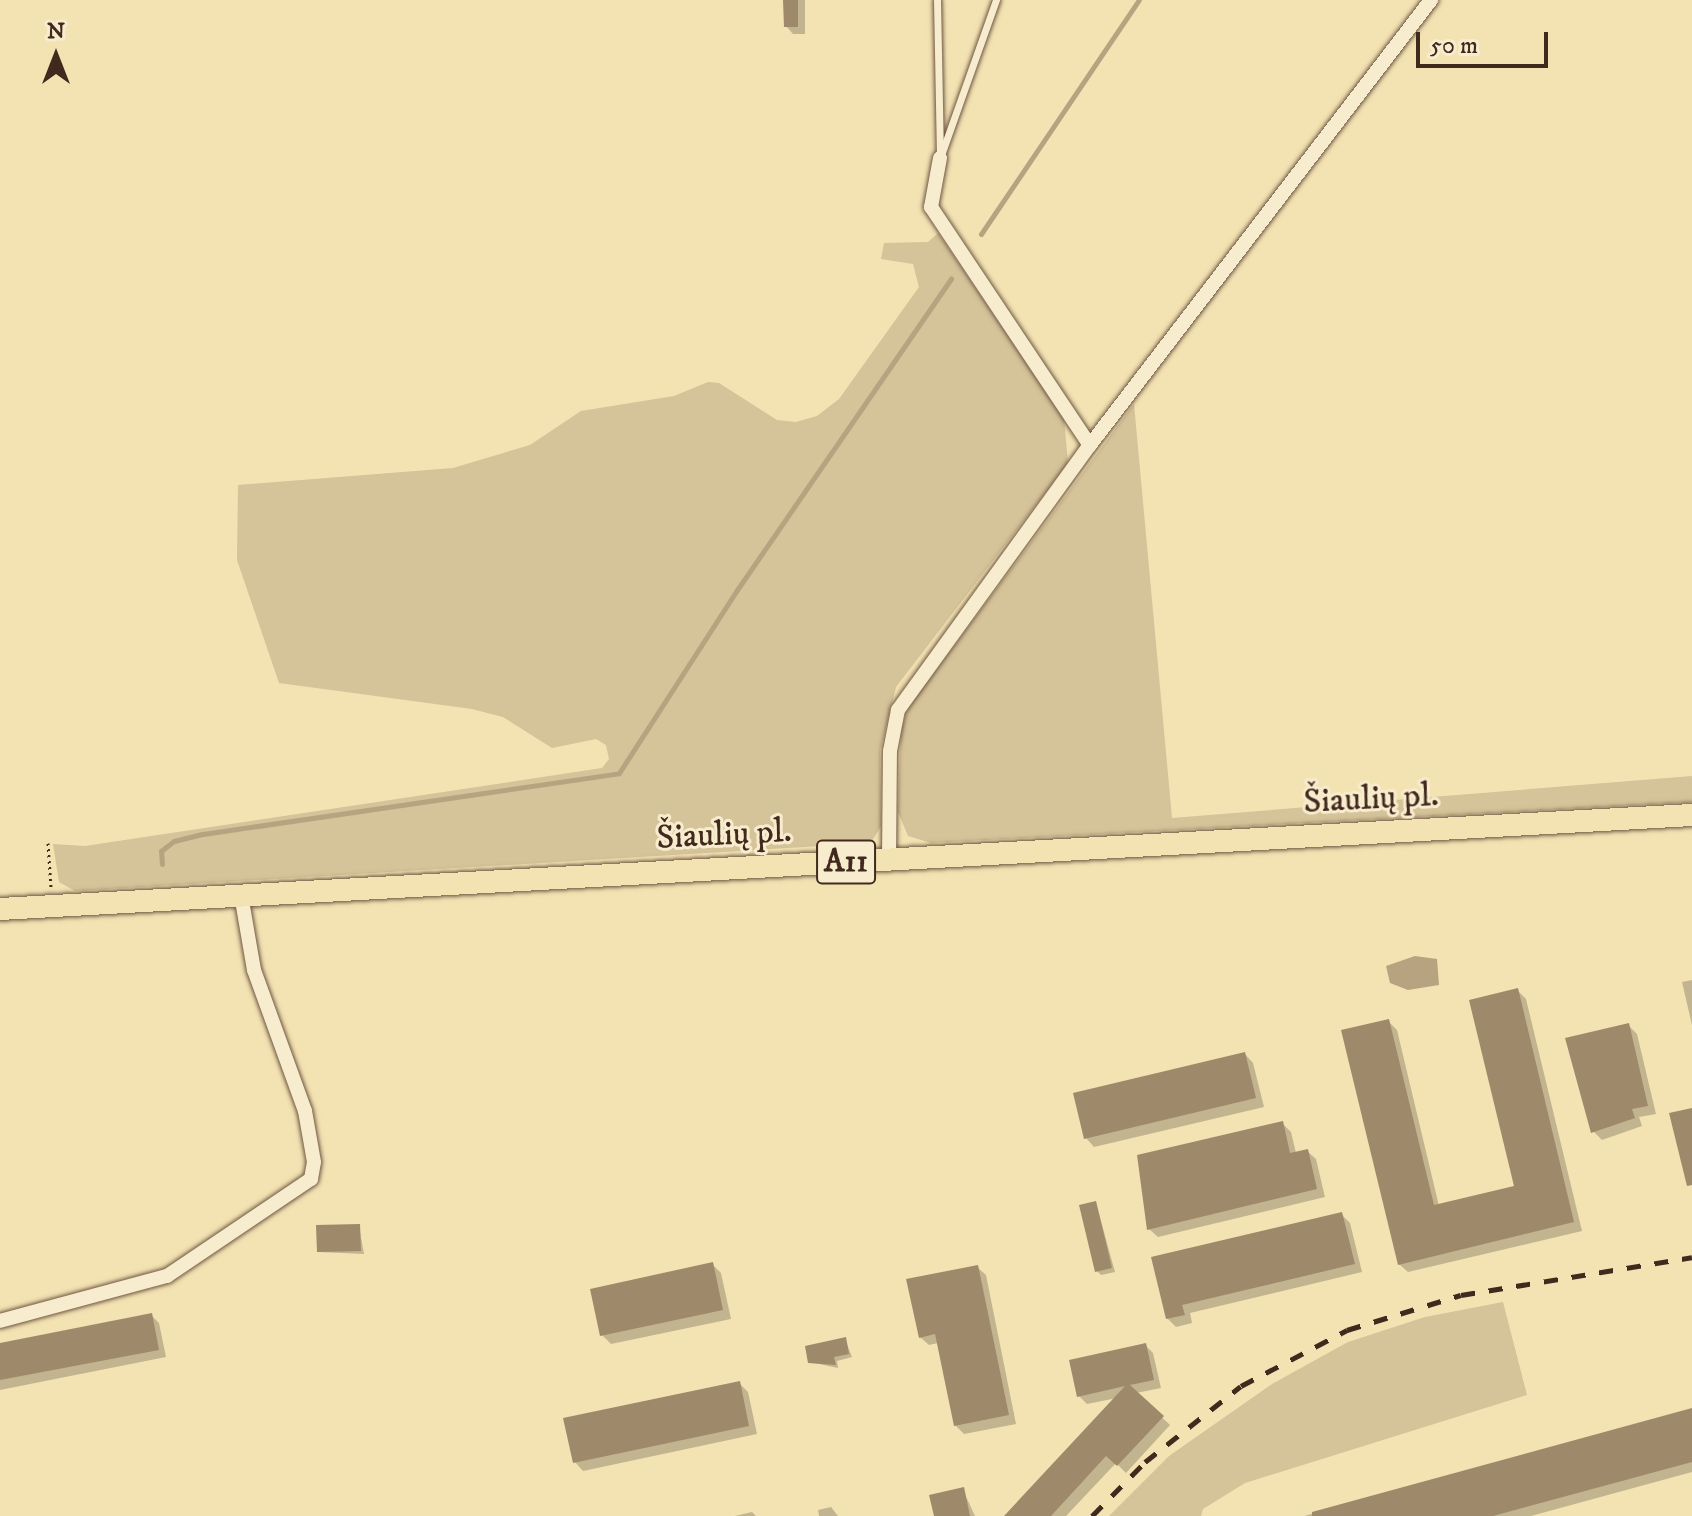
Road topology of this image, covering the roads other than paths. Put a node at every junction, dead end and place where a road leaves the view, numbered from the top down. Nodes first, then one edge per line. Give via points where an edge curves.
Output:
1 (937, 0) edge
2 (996, 0) edge
3 (1431, 0) edge
4 (940, 158) junction
5 (1090, 445) junction
6 (1692, 815) edge
7 (889, 860) junction
8 (241, 895) junction
9 (0, 909) edge
10 (0, 1321) edge

1 - 4 lane
2 - 4 lane
3 - 5 street
4 - 5 street via 931,207
5 - 7 street via 898,710 890,751
6 - 7 highway, Šiaulių pl. / A11
7 - 8 highway, Šiaulių pl. / A11
8 - 9 highway, Šiaulių pl. / A11
8 - 10 street via 254,970 305,1111 314,1162 311,1179 167,1276

